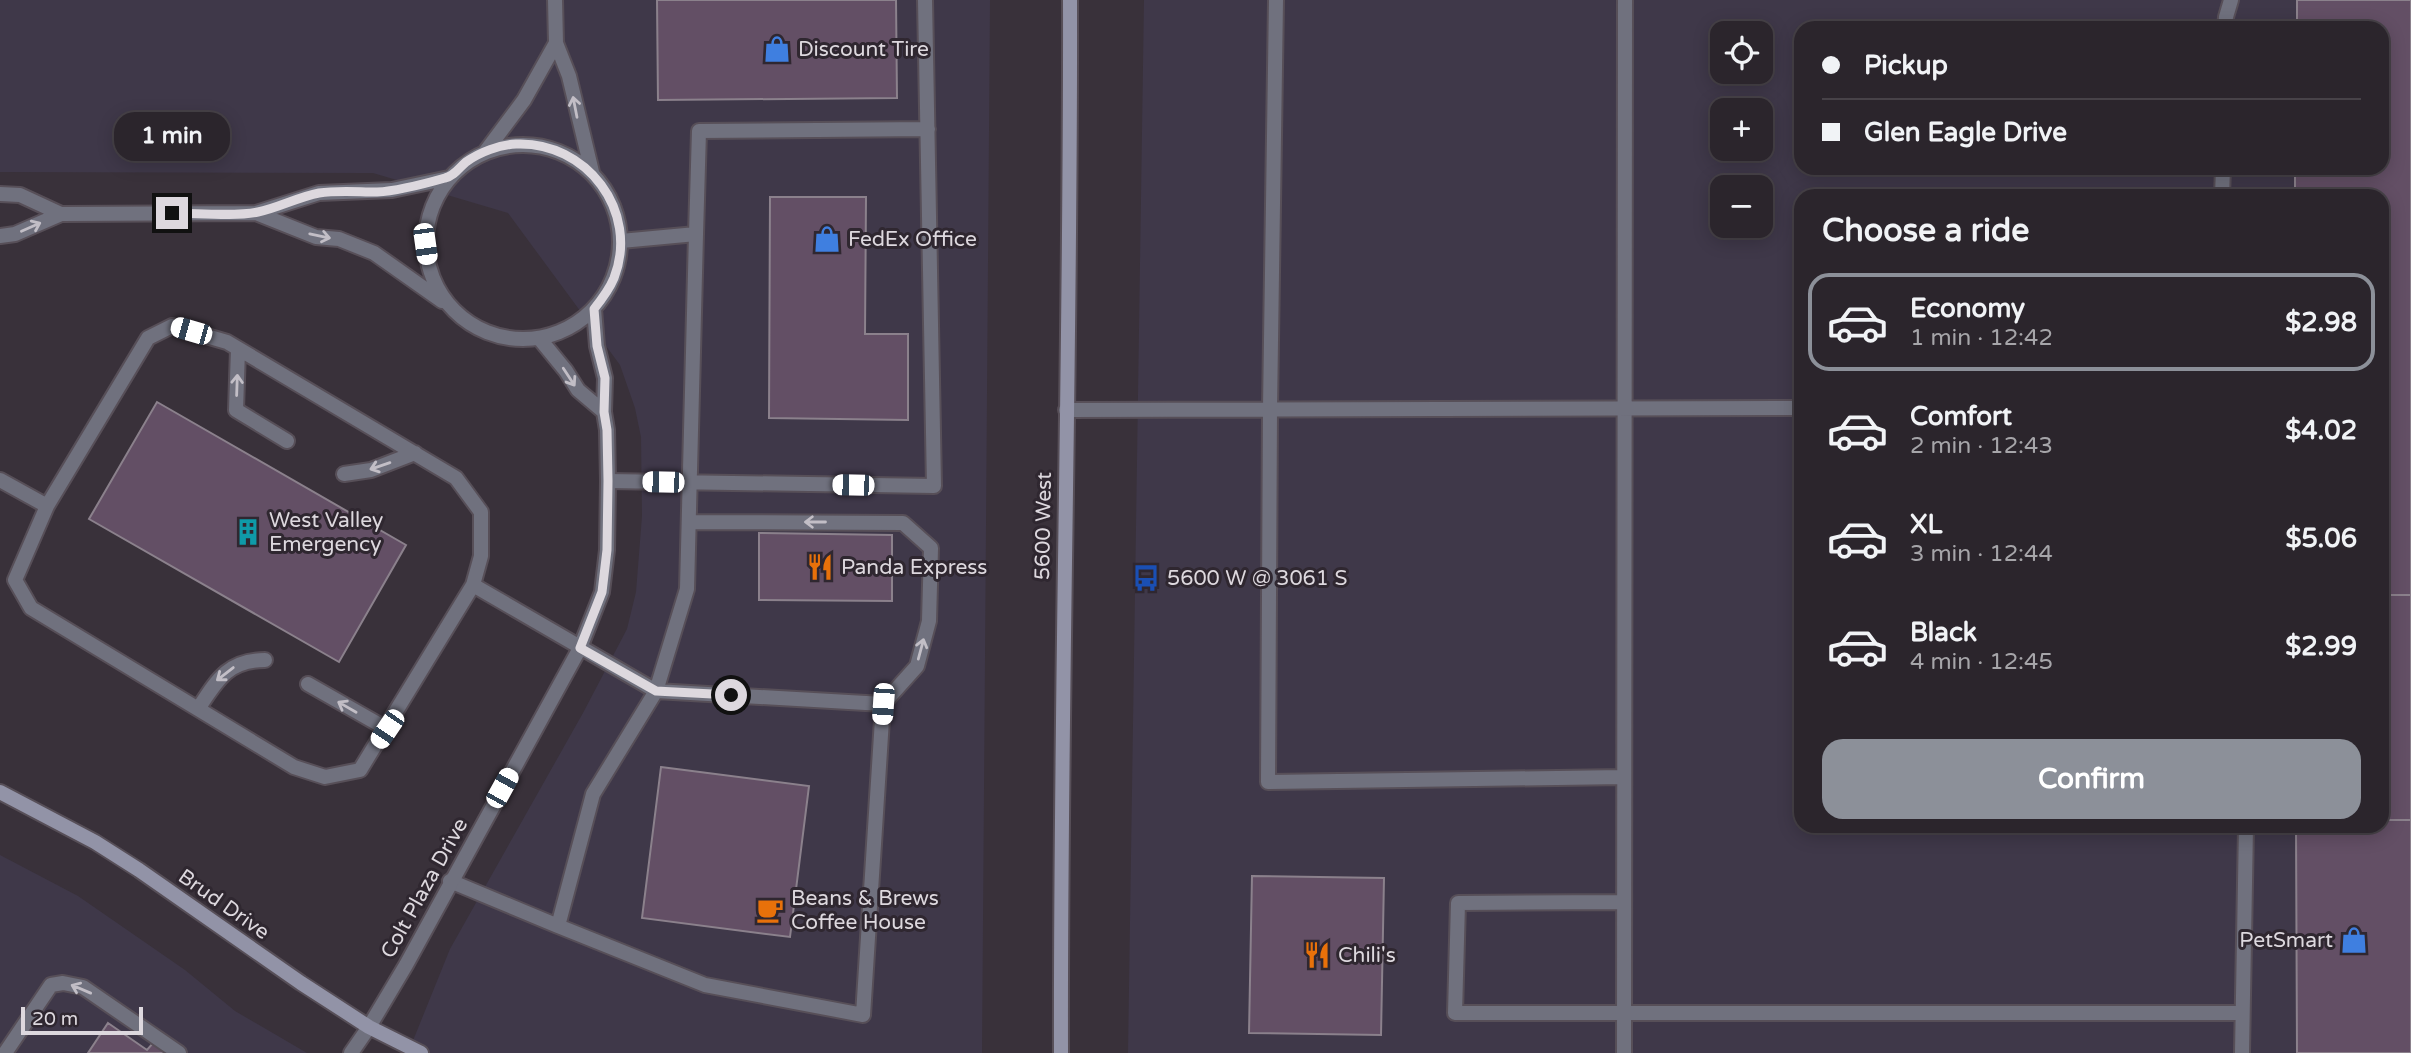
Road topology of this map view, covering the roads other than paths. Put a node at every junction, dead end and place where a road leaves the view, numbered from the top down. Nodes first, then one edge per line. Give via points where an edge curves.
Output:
1 (555, 0) edge
2 (925, 0) edge
3 (1070, 0) edge
4 (1276, 0) edge
5 (1625, 0) edge
6 (2231, 0) edge
7 (2226, 21) edge
8 (556, 43) junction
9 (928, 129) junction
10 (486, 151) junction
11 (592, 172) junction
12 (449, 178) junction
13 (0, 194) edge
14 (256, 213) junction
15 (61, 214) junction
16 (696, 234) junction
17 (0, 236) edge
18 (621, 241) junction
19 (453, 309) junction
20 (594, 309) junction
21 (539, 338) junction
22 (239, 349) junction
23 (1625, 408) junction
24 (1794, 408) edge
25 (1269, 409) junction
26 (1066, 410) junction
27 (604, 412) junction
28 (288, 441) dead end
29 (415, 453) junction
30 (344, 474) dead end
31 (0, 480) edge
32 (608, 481) junction
33 (691, 483) junction
34 (47, 506) junction
35 (689, 522) junction
36 (473, 585) junction
37 (580, 648) junction
38 (265, 660) dead end
39 (308, 684) dead end
40 (656, 691) junction
41 (883, 704) junction
42 (198, 709) junction
43 (387, 729) junction
44 (1623, 777) junction
45 (0, 792) edge
46 (2246, 833) edge
47 (450, 881) junction
48 (1623, 902) junction
49 (558, 926) junction
50 (1624, 1013) junction
51 (2242, 1013) junction
52 (369, 1027) junction
53 (5, 1053) edge
54 (179, 1053) edge
55 (351, 1053) edge
56 (421, 1053) edge
57 (1060, 1053) edge
58 (1624, 1053) edge
59 (2242, 1053) edge

1 - 8 street
2 - 9 street
3 - 26 main road, 5600 West
4 - 25 street
5 - 23 street
6 - 7 street
8 - 10 street via 524,100
11 -> 8 street via 569,76
9 - 16 street via 699,131
9 - 33 street via 934,486
10 - 11 street via 514,144 542,146 569,155
10 - 12 street
11 - 18 street via 613,204
12 - 14 street via 392,190 319,193
12 - 19 street via 436,197 425,244 438,290
13 - 15 street via 20,195
14 - 15 street
14 -> 19 street via 374,254
17 -> 15 street
16 - 18 street
16 - 33 street
18 - 20 street via 614,278
19 - 21 street via 484,331 502,337
20 - 21 street via 578,323
20 - 27 street, Colt Plaza Drive via 605,378
21 -> 27 street via 578,390
28 -> 22 street via 236,410
22 - 29 street
22 - 34 street via 173,326 148,338
23 - 24 street
23 - 25 street
23 - 44 street
25 - 26 street
25 - 44 street via 1268,782
26 - 57 main road, 5600 West
27 - 32 street, Colt Plaza Drive
29 -> 30 street via 370,470
29 - 36 street via 456,478 481,512 481,556
31 - 34 street
32 - 33 street
32 - 37 street, Colt Plaza Drive via 602,592
33 - 35 street
34 - 42 street via 15,580 31,608
35 - 40 street via 687,589
41 -> 35 street via 917,666 929,621 931,548 903,523
36 - 37 street
36 - 43 street
37 - 40 street
37 - 47 street, Colt Plaza Drive
38 -> 42 street via 247,660 220,675
43 -> 39 street
40 - 41 street
40 - 49 street via 593,794
41 - 49 street via 863,1015 705,985
42 - 43 street via 294,766 325,777 360,770
44 - 48 street
45 - 52 main road, Brud Drive via 139,870
46 - 51 street
47 - 49 street
47 - 52 street, Colt Plaza Drive
48 - 50 street
48 - 50 street via 1458,903 1455,1013
50 - 51 street
50 - 58 street
51 - 59 street
52 - 55 street, Colt Plaza Drive
52 - 56 main road, Brud Drive
54 -> 53 street via 83,988 63,983 51,985

